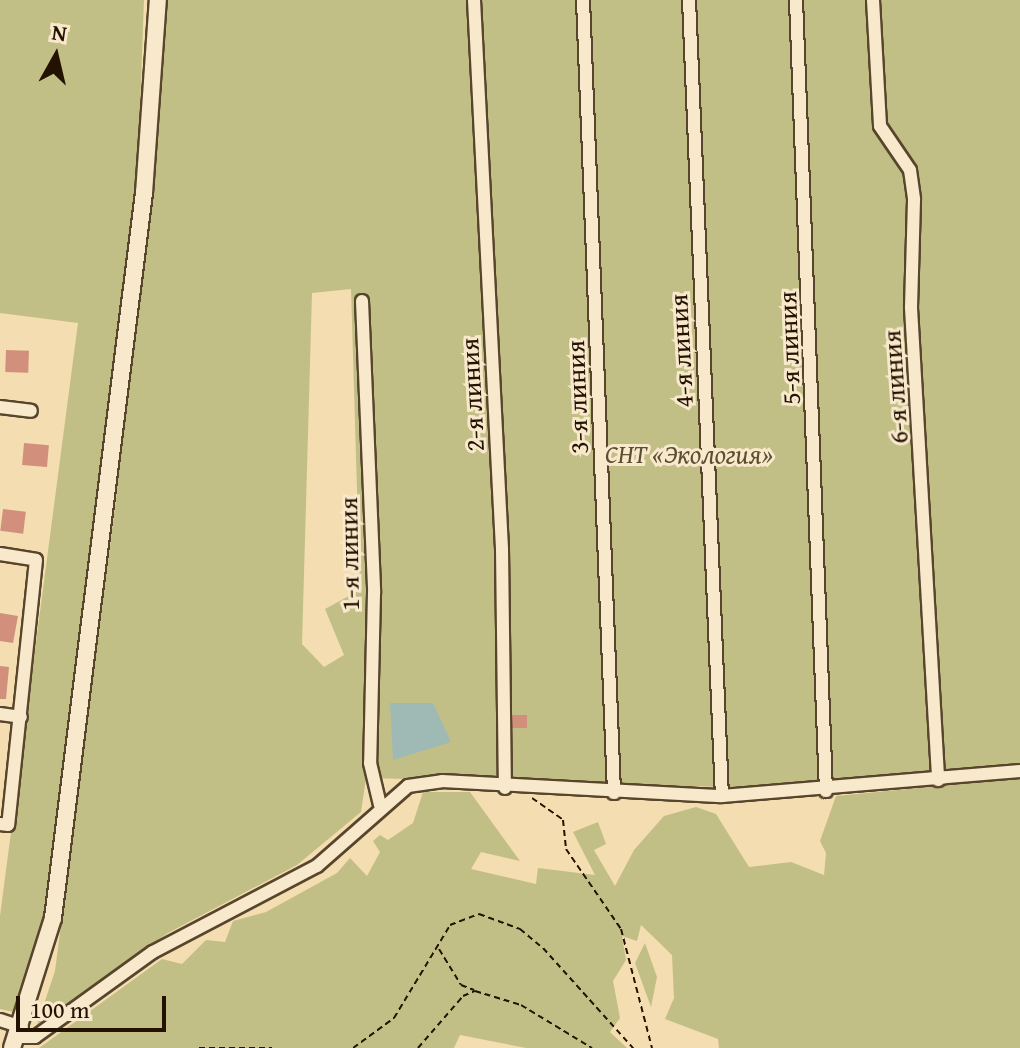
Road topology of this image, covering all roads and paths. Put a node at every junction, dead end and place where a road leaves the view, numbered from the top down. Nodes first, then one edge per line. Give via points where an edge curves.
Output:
1 (158, 0) edge
2 (474, 0) edge
3 (583, 0) edge
4 (689, 0) edge
5 (796, 0) edge
6 (873, 0) edge
7 (362, 301) dead end
8 (0, 407) edge
9 (31, 411) dead end
10 (0, 554) edge
11 (0, 714) edge
12 (21, 717) junction
13 (1020, 771) edge
14 (938, 780) junction
15 (509, 788) junction
16 (826, 791) junction
17 (614, 793) junction
18 (722, 796) junction
19 (380, 805) junction
20 (0, 824) edge
21 (439, 949) junction
22 (475, 991) junction
23 (0, 1020) edge
24 (18, 1037) edge
25 (199, 1048) edge
26 (272, 1048) edge
27 (353, 1048) edge
28 (418, 1048) edge
29 (592, 1048) edge
30 (633, 1048) edge
31 (652, 1048) edge

1 - 24 main road via 146,178 75,766 46,958
2 - 15 street, 2-я линия
3 - 17 street, 3-я линия
4 - 18 street, 4-я линия
5 - 16 street, 5-я линия
6 - 14 street, 6-я линия via 880,126 910,170 914,200 911,308
7 - 19 street, 1-я линия via 374,593 370,763
8 - 9 street
10 - 12 street via 36,560
11 - 12 street
12 - 20 street via 8,825
13 - 14 street
14 - 16 street
15 - 17 street
15 - 19 street via 426,781
15 - 31 path via 563,820 566,849 621,929
16 - 18 street
17 - 18 street
19 - 24 street via 317,866 153,952 35,1037
21 - 22 path via 461,985
21 - 27 path via 394,1018
21 - 30 path via 450,925 463,916 479,914 520,929 596,1002
22 - 28 path via 455,1004
22 - 29 path via 521,1005
23 - 24 street
25 - 26 path

